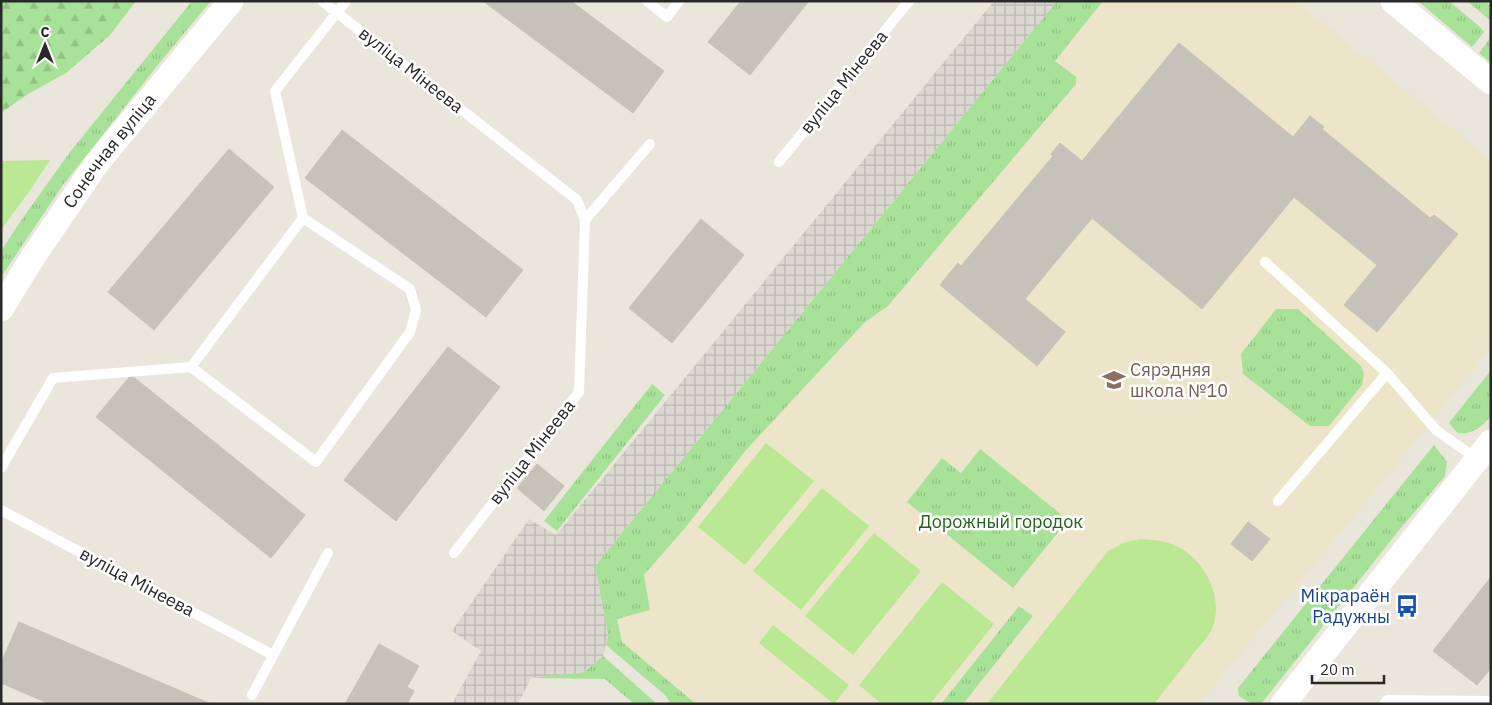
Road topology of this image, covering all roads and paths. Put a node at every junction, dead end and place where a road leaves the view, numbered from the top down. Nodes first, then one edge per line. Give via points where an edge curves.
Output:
1 (231, 1) edge
2 (322, 1) edge
3 (346, 1) edge
4 (647, 1) edge
5 (679, 1) edge
6 (909, 1) edge
7 (1392, 1) edge
8 (336, 12) junction
9 (1491, 82) edge
10 (650, 144) dead end
11 (779, 162) dead end
12 (303, 218) junction
13 (585, 220) junction
14 (1265, 262) dead end
15 (1, 309) edge
16 (190, 367) junction
17 (1387, 373) junction
18 (1484, 450) edge
19 (1, 468) edge
20 (1278, 501) dead end
21 (1, 510) edge
22 (328, 553) dead end
23 (454, 553) dead end
24 (273, 655) junction
25 (252, 695) dead end
26 (1491, 701) edge
27 (1283, 704) edge
28 (1384, 704) edge

1 - 15 street, Сонечная вуліца via 97,163
2 - 8 lane, вуліца Мінеева
3 - 8 lane
4 - 5 lane via 666,17
6 - 11 lane, вуліца Мінеева
7 - 9 street
8 - 12 lane via 274,91
8 - 13 lane, вуліца Мінеева via 577,200
10 - 13 lane
12 - 16 lane
12 - 16 lane via 410,289 416,310 410,332 316,462
13 - 23 lane, вуліца Мінеева via 579,392
14 - 17 lane
16 - 19 lane via 53,378
17 - 18 lane via 1436,430
17 - 20 lane
18 - 27 street
21 - 24 lane, вуліца Мінеева
22 - 24 lane
24 - 25 lane
26 - 28 lane via 1387,700

